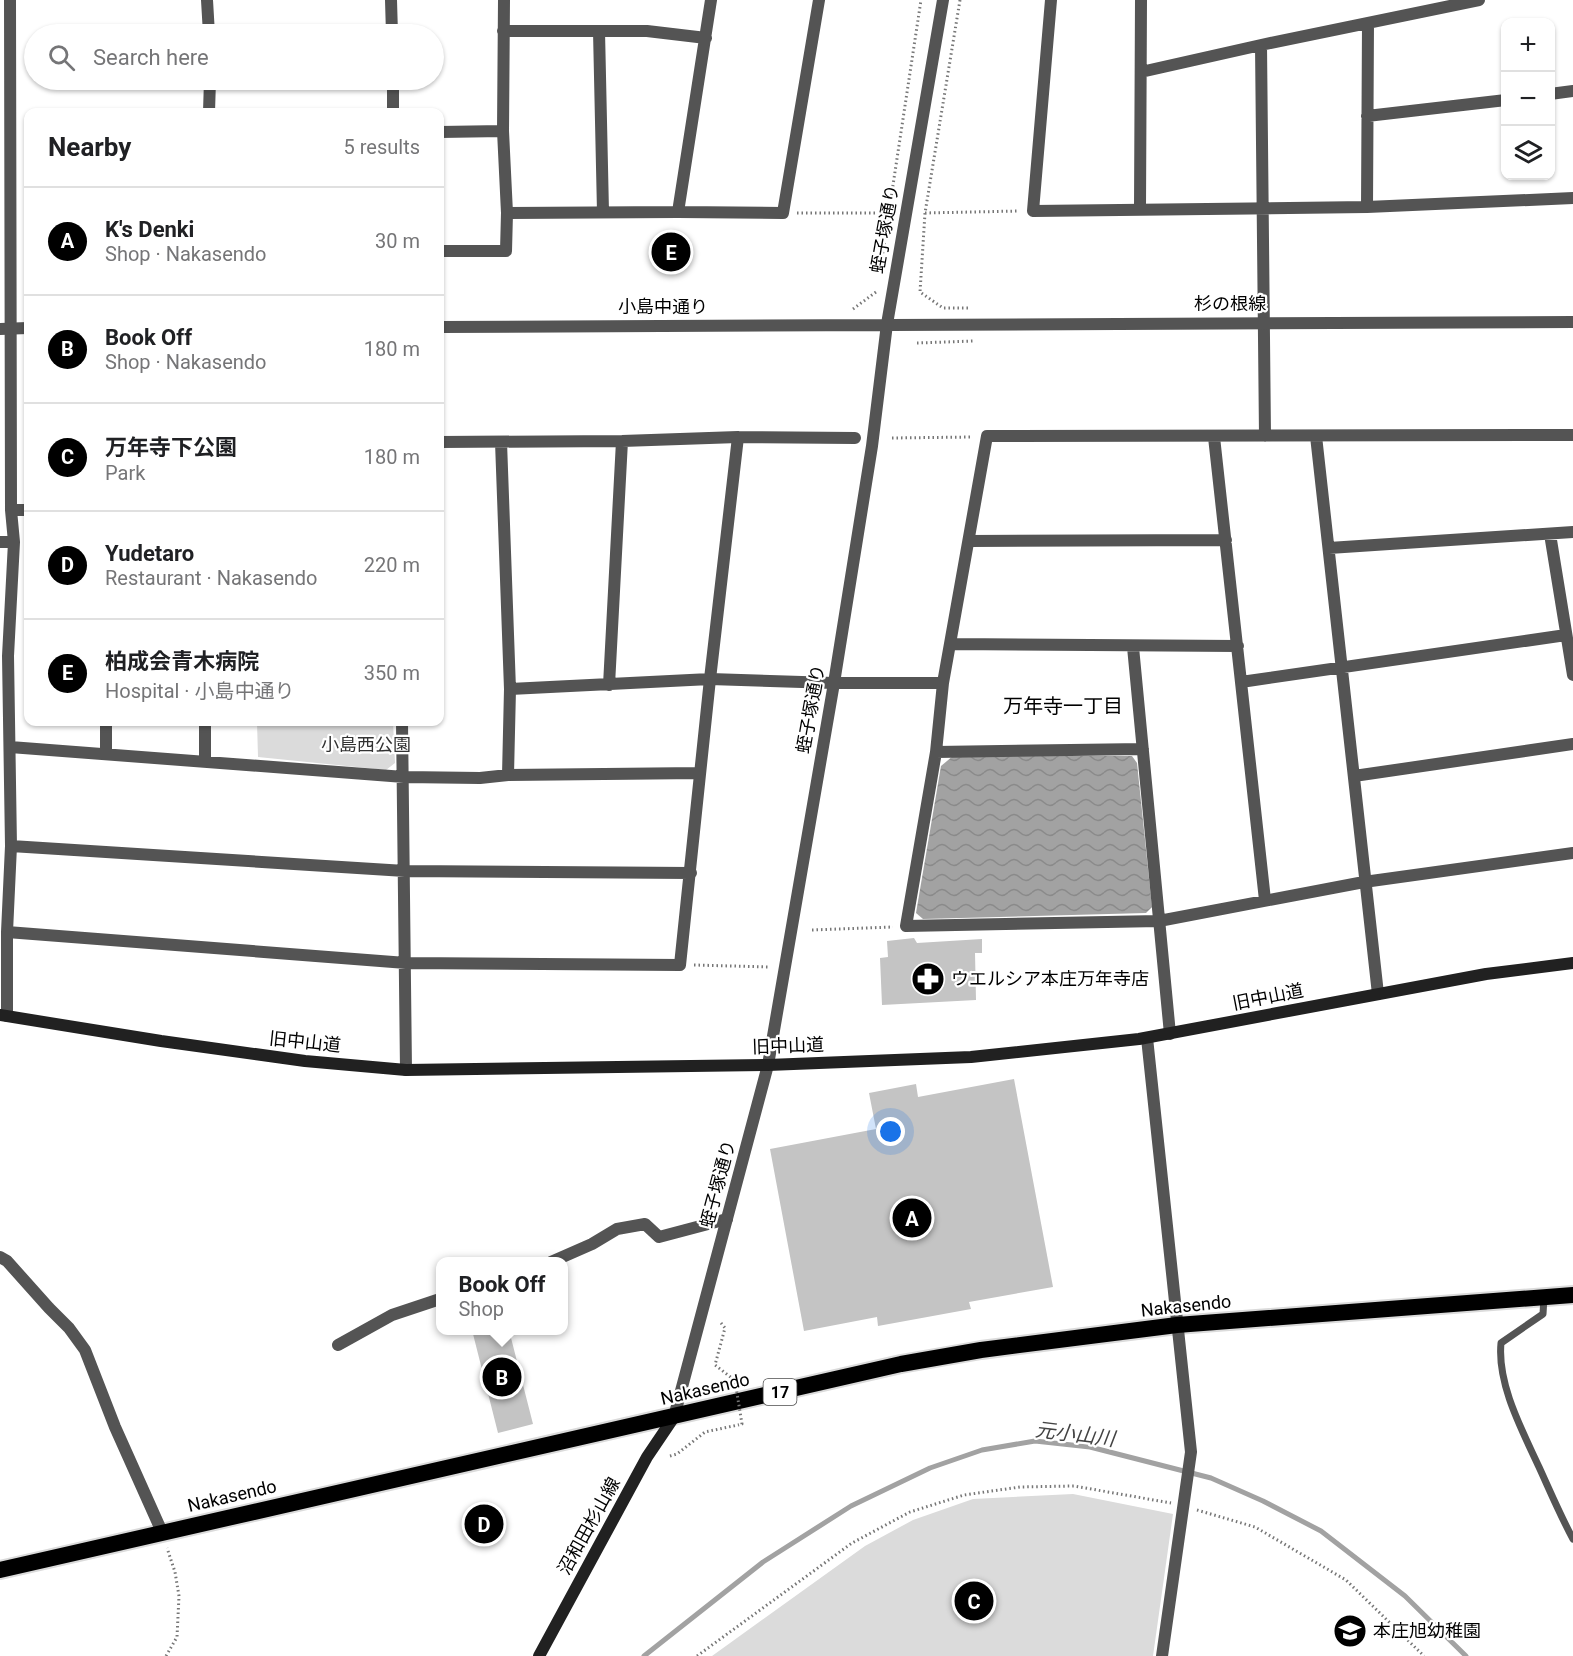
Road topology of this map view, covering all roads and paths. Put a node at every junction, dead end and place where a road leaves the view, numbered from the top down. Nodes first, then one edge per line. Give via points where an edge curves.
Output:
1 (10, 0) edge
2 (207, 0) edge
3 (391, 0) edge
4 (504, 0) edge
5 (711, 0) edge
6 (819, 0) edge
7 (921, 0) edge
8 (943, 0) edge
9 (960, 0) edge
10 (1051, 0) edge
11 (1141, 0) edge
12 (1479, 0) edge
13 (1368, 23) junction
14 (208, 24) edge
15 (392, 24) edge
16 (503, 31) junction
17 (599, 31) junction
18 (706, 38) junction
19 (1261, 45) junction
20 (1141, 72) junction
21 (210, 90) edge
22 (393, 90) edge
23 (1573, 91) edge
24 (1555, 93) edge
25 (1501, 101) edge
26 (209, 108) edge
27 (393, 108) edge
28 (1367, 116) junction
29 (504, 131) junction
30 (444, 132) edge
31 (1573, 198) edge
32 (1366, 207) junction
33 (1140, 208) junction
34 (1263, 209) junction
35 (1032, 211) junction
36 (603, 212) junction
37 (678, 212) junction
38 (507, 213) junction
39 (783, 213) junction
40 (888, 213) junction
41 (925, 213) junction
42 (444, 251) edge
43 (880, 271) dead end
44 (878, 282) dead end
45 (920, 292) dead end
46 (876, 294) dead end
47 (1263, 322) junction
48 (1573, 322) edge
49 (886, 324) junction
50 (444, 327) edge
51 (6, 328) edge
52 (24, 328) edge
53 (1573, 435) edge
54 (987, 436) junction
55 (1265, 436) junction
56 (1316, 436) junction
57 (738, 437) junction
58 (1214, 437) junction
59 (855, 438) dead end
60 (892, 438) dead end
61 (622, 441) junction
62 (444, 442) edge
63 (501, 442) junction
64 (11, 510) junction
65 (24, 510) edge
66 (1573, 532) edge
67 (1550, 534) junction
68 (1226, 540) junction
69 (969, 541) junction
70 (0, 542) edge
71 (14, 542) junction
72 (1329, 548) junction
73 (1566, 635) junction
74 (950, 644) junction
75 (1238, 646) junction
76 (1133, 647) junction
77 (4, 656) edge
78 (1342, 668) junction
79 (1573, 675) edge
80 (710, 679) junction
81 (943, 682) junction
82 (1242, 682) junction
83 (834, 683) junction
84 (609, 685) junction
85 (510, 689) junction
86 (106, 726) edge
87 (205, 726) edge
88 (402, 726) edge
89 (1573, 744) edge
90 (10, 747) junction
91 (1143, 749) junction
92 (936, 752) junction
93 (106, 754) junction
94 (205, 762) junction
95 (700, 773) junction
96 (508, 775) junction
97 (1354, 776) junction
98 (404, 777) junction
99 (11, 846) junction
100 (1573, 854) edge
101 (405, 871) junction
102 (690, 873) junction
103 (1364, 882) junction
104 (4, 887) edge
105 (1265, 900) junction
106 (1159, 921) junction
107 (906, 926) junction
108 (812, 930) dead end
109 (7, 932) junction
110 (406, 963) junction
111 (1573, 963) edge
112 (680, 965) junction
113 (769, 967) dead end
114 (1378, 994) junction
115 (4, 1015) edge
116 (1170, 1034) junction
117 (1147, 1038) junction
118 (768, 1065) junction
119 (406, 1070) junction
120 (727, 1219) junction
121 (0, 1257) edge
122 (562, 1257) edge
123 (1573, 1295) edge
124 (1544, 1297) junction
125 (436, 1301) edge
126 (721, 1323) dead end
127 (1177, 1325) junction
128 (338, 1345) dead end
129 (674, 1417) junction
130 (670, 1456) dead end
131 (1185, 1501) junction
132 (162, 1532) junction
133 (1573, 1539) edge
134 (0, 1570) edge
135 (166, 1656) edge
136 (539, 1656) edge
137 (697, 1656) edge
138 (1162, 1656) edge
139 (1424, 1656) edge

1 - 51 street
2 - 14 street
3 - 15 street
4 - 16 street
5 - 18 street
6 - 39 street
7 - 40 path
8 - 49 street, 蛭子塚通り
9 - 41 path
10 - 35 street
11 - 20 street
12 - 13 street
13 - 19 street
13 - 28 street
16 - 17 street
16 - 29 street
17 - 18 street
17 - 36 street
18 - 37 street
19 - 20 street
19 - 34 street
20 - 33 street
21 - 26 street
22 - 27 street
23 - 24 street
25 - 28 street
28 - 32 street
29 - 30 street
29 - 38 street
31 - 32 street
32 - 34 street
33 - 34 street
33 - 35 street
34 - 47 street
35 - 41 path
36 - 37 street
36 - 38 street
37 - 39 street
38 - 42 street via 506,251
39 - 40 path
40 - 43 path
41 - 45 path
44 - 46 path
47 - 48 street, 杉の根線
47 - 49 street, 杉の根線
47 - 55 street
49 - 50 street, 小島中通り
49 - 83 street, 蛭子塚通り via 872,446
51 - 52 street
51 - 64 street
53 - 56 street
54 - 58 street
54 - 60 path
54 - 69 street
55 - 56 street
55 - 58 street
56 - 72 street
57 - 59 street
57 - 61 street
57 - 80 street
58 - 68 street
61 - 63 street
61 - 84 street
62 - 63 street
63 - 85 street
64 - 65 street
64 - 71 street
66 - 67 street
67 - 72 street
67 - 73 street
68 - 69 street
68 - 75 street
69 - 74 street
70 - 71 street
71 - 77 street
72 - 78 street
73 - 78 street
73 - 79 street
74 - 76 street
74 - 81 street
75 - 76 street
75 - 82 street
76 - 91 street
77 - 90 street
78 - 82 street
78 - 97 street
80 - 83 street
80 - 84 street
80 - 95 street
81 - 83 street
81 - 92 street
82 - 105 street
83 - 118 street, 蛭子塚通り
84 - 85 street
85 - 96 street
86 - 93 street
87 - 94 street
88 - 98 street
89 - 97 street
90 - 93 street
90 - 99 street
91 - 92 street
91 - 106 street
92 - 107 street
93 - 94 street
94 - 98 street
95 - 96 street
95 - 102 street
96 - 98 street
97 - 103 street
98 - 101 street
99 - 101 street
99 - 104 street
100 - 103 street
101 - 102 street
101 - 110 street
102 - 112 street
103 - 105 street
103 - 114 street
104 - 109 street
105 - 106 street
106 - 107 street
106 - 116 street
107 - 108 path
109 - 110 street
109 - 115 street
110 - 112 street
110 - 119 street
111 - 114 main road, 旧中山道
112 - 113 path
114 - 116 main road, 旧中山道
115 - 119 main road, 旧中山道 via 260,1055
116 - 117 main road, 旧中山道
117 - 118 main road, 旧中山道 via 971,1057
117 - 127 street
118 - 119 main road, 旧中山道
118 - 120 street, 蛭子塚通り
120 - 122 street via 658,1237 645,1224 617,1229
120 - 129 street, 蛭子塚通り
121 - 132 street via 69,1328 85,1350
123 - 124 highway, Nakasendo / 17
124 - 127 highway, Nakasendo / 17
124 - 133 lane via 1543,1314 1502,1343 1500,1360 1516,1416
125 - 128 street via 392,1314
126 - 130 path, bridge via 725,1328 715,1365 735,1381 742,1424 705,1432
127 - 129 highway, Nakasendo / 17 via 924,1360
127 - 131 street via 1191,1452
129 - 132 highway, Nakasendo / 17
129 - 136 main road, 沼和田杉山線 via 647,1457
131 - 137 path via 1074,1486 1020,1487 964,1495 910,1512 852,1543
131 - 138 street
131 - 139 path via 1255,1527 1346,1580
132 - 134 highway, Nakasendo / 17
132 - 135 path via 179,1596 177,1637

